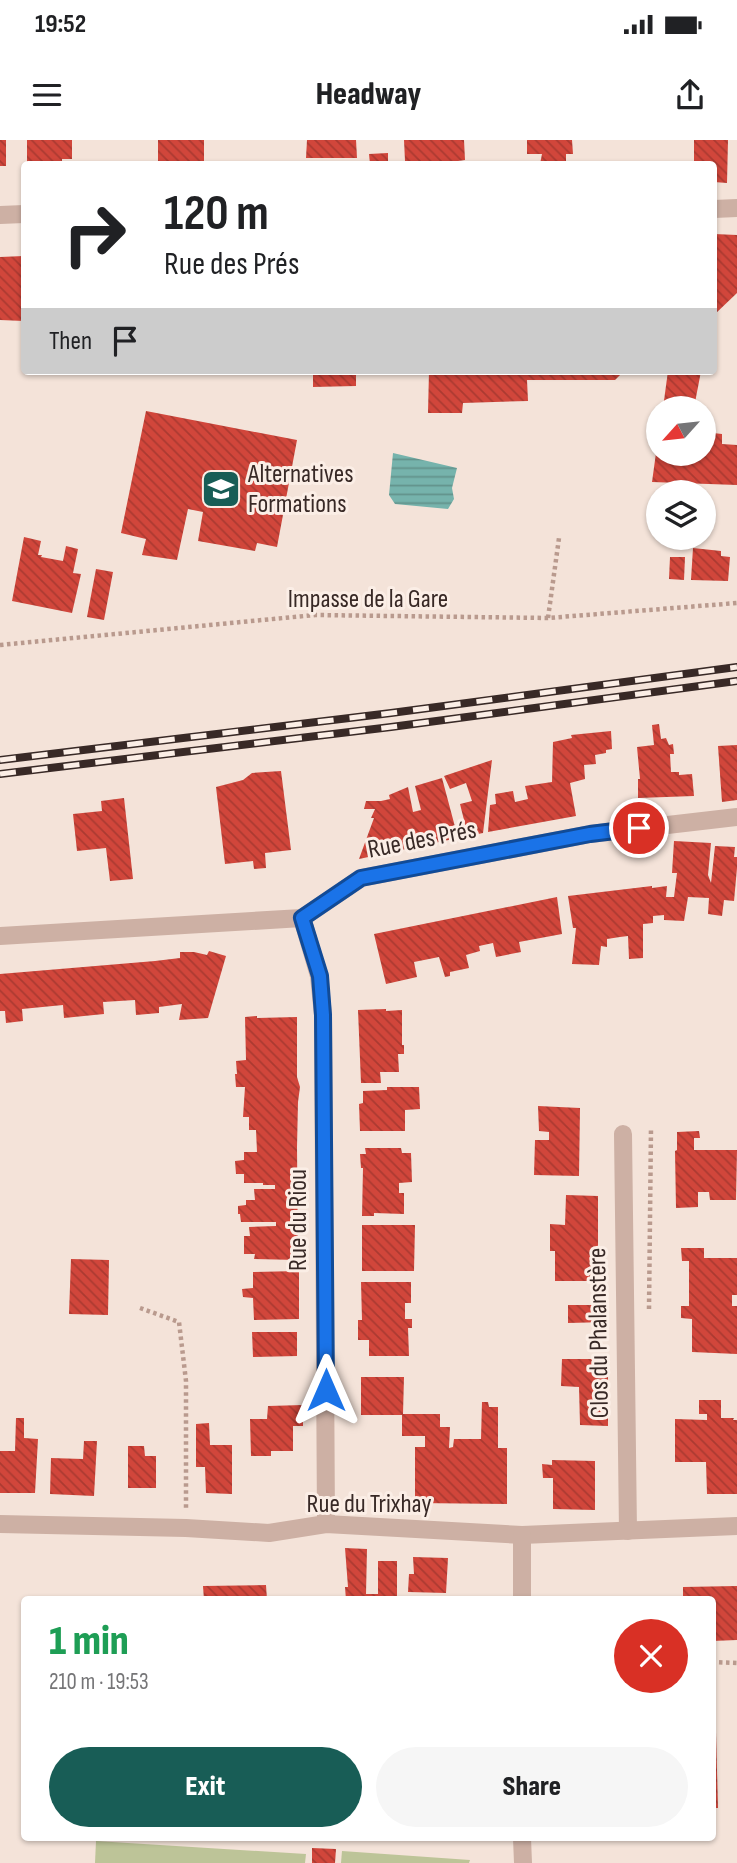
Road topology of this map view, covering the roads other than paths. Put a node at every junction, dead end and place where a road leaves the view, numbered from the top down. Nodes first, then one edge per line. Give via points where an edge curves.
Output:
1 (737, 208) edge
2 (717, 209) edge
3 (21, 214) edge
4 (0, 215) edge
5 (737, 817) edge
6 (302, 918) junction
7 (0, 936) edge
8 (623, 1134) dead end
9 (0, 1524) edge
10 (326, 1524) junction
11 (737, 1526) edge
12 (628, 1531) junction
13 (522, 1535) junction
14 (522, 1596) edge
15 (522, 1841) edge
16 (523, 1863) edge

1 - 2 street
3 - 4 street
5 - 6 street, Rue des Prés via 590,834 361,878
6 - 7 street
6 - 10 street, Rue du Riou via 320,976 323,1015
8 - 12 street, Clos du Phalanstère
9 - 10 street, Rue du Trixhay via 269,1534
10 - 13 street, Rue du Trixhay
11 - 12 street, Rue du Trixhay
12 - 13 street, Rue du Trixhay
13 - 14 street
15 - 16 street

